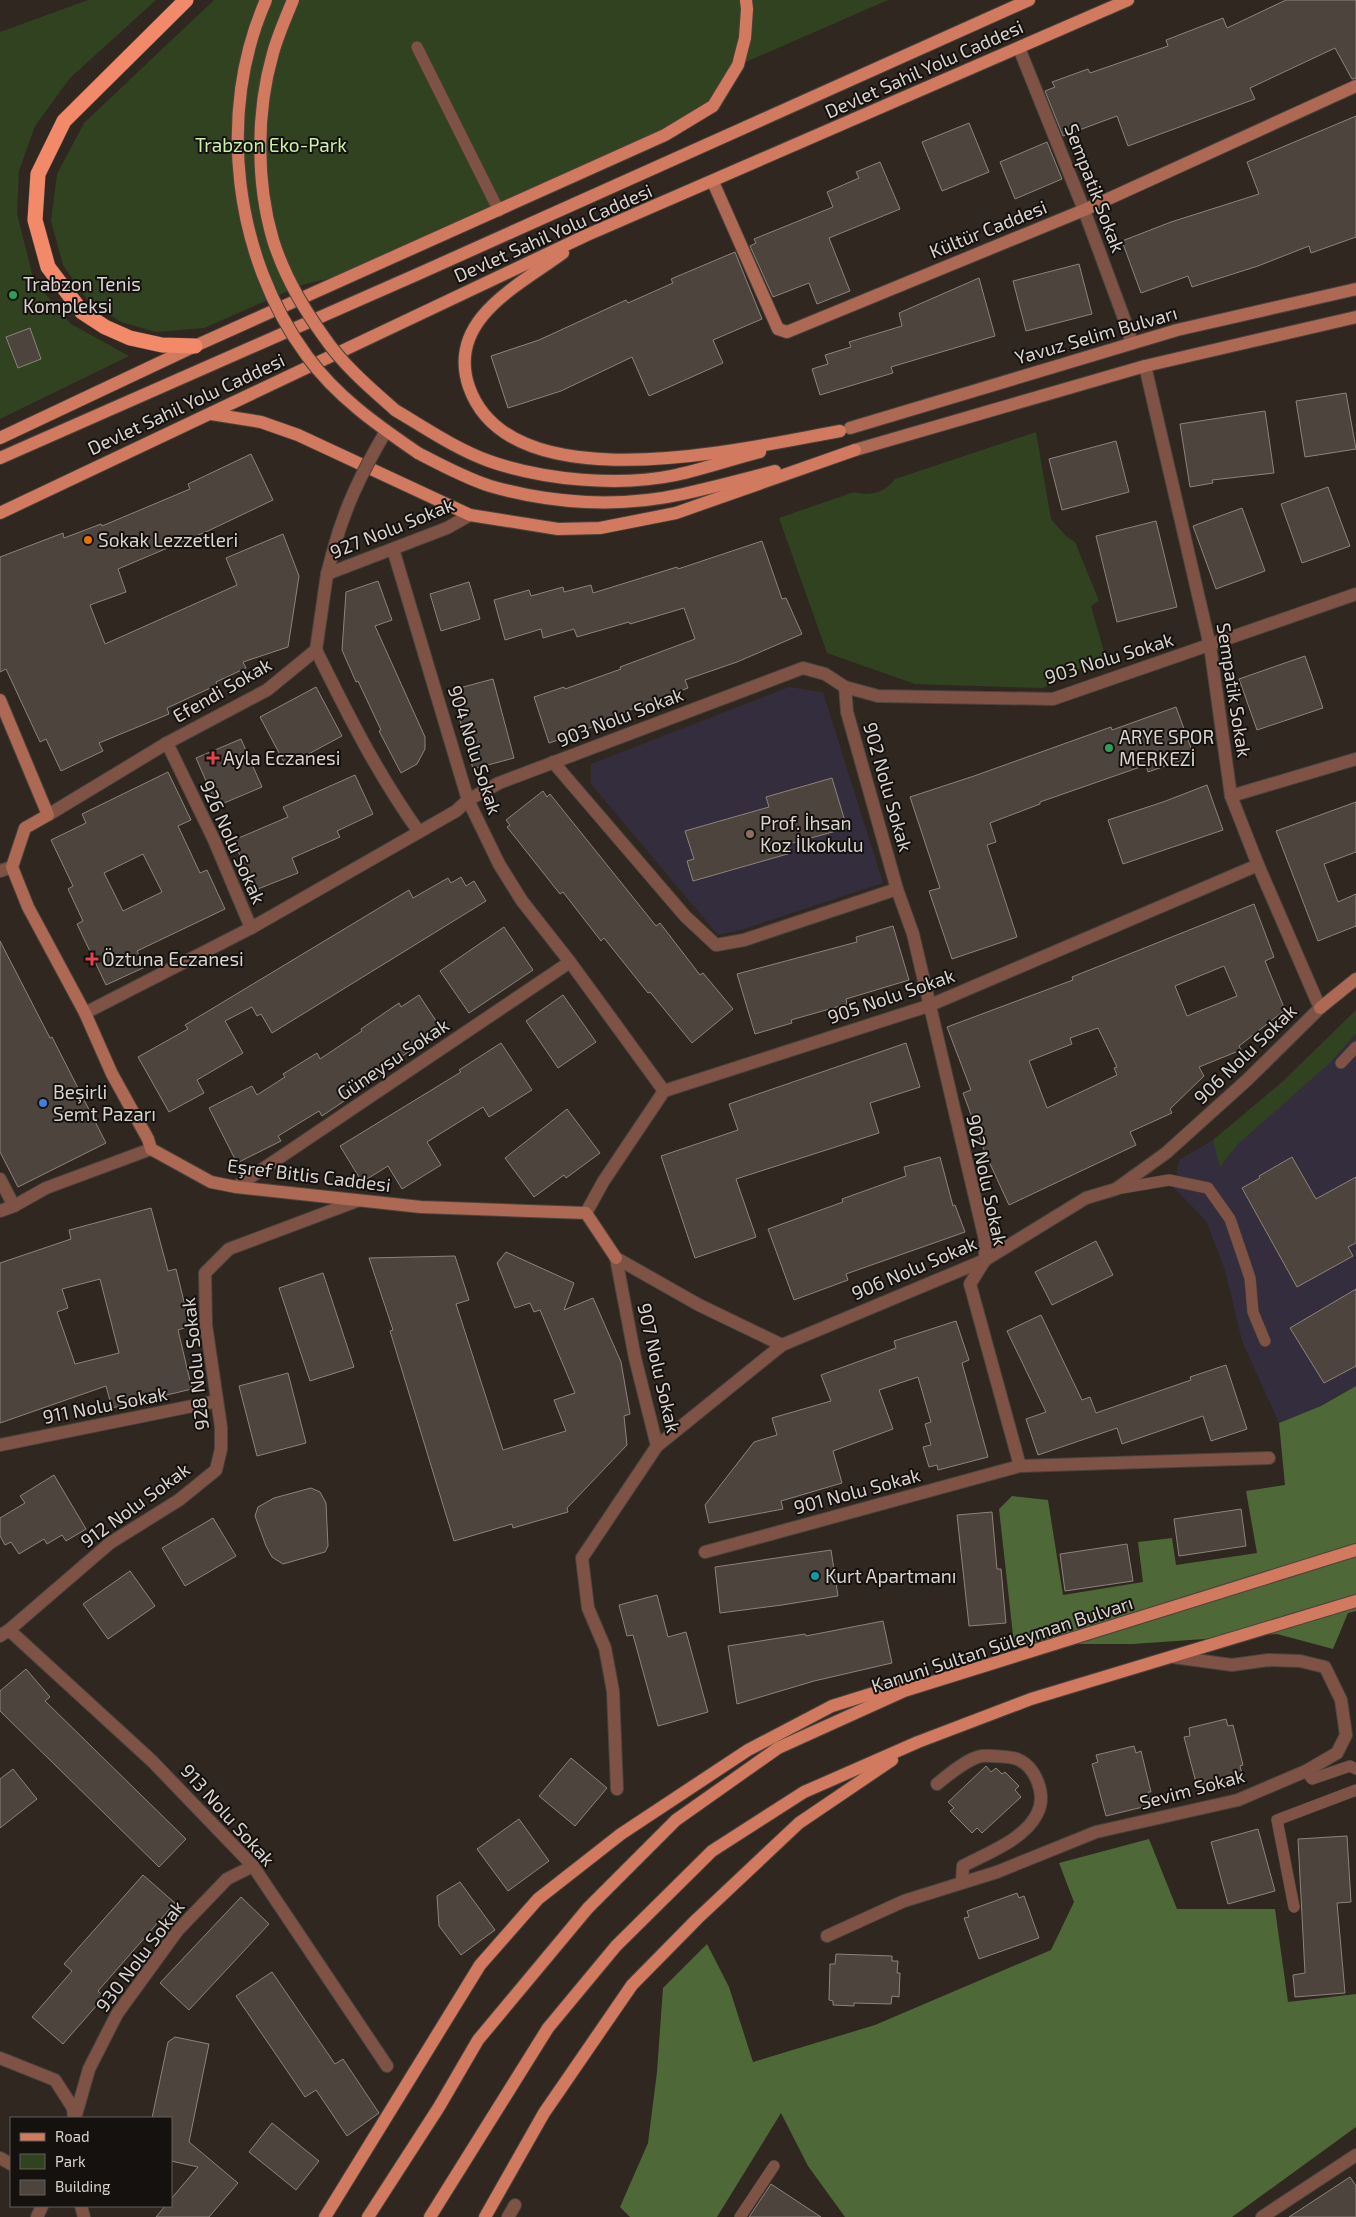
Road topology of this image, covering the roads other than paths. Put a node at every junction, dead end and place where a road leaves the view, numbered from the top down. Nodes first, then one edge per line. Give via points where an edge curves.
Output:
1 (186, 0) edge
2 (266, 0) edge
3 (293, 0) edge
4 (746, 0) edge
5 (1029, 0) edge
6 (1128, 0) edge
7 (418, 47) dead end
8 (1019, 48) junction
9 (1356, 86) edge
10 (713, 182) junction
11 (1084, 210) junction
12 (499, 211) junction
13 (587, 235) junction
14 (1356, 289) edge
15 (1356, 317) edge
16 (1131, 344) junction
17 (195, 346) junction
18 (1145, 366) junction
19 (211, 414) junction
20 (845, 430) junction
21 (386, 431) junction
22 (0, 438) edge
23 (856, 450) junction
24 (0, 458) edge
25 (0, 513) edge
26 (470, 515) junction
27 (393, 549) junction
28 (327, 574) junction
29 (1356, 594) edge
30 (1210, 646) junction
31 (316, 650) junction
32 (845, 686) junction
33 (0, 700) edge
34 (168, 743) junction
35 (1356, 759) edge
36 (552, 762) junction
37 (1231, 796) junction
38 (468, 800) junction
39 (48, 815) junction
40 (419, 832) junction
41 (1258, 865) junction
42 (6, 869) edge
43 (897, 889) junction
44 (251, 928) junction
45 (570, 962) junction
46 (1356, 979) edge
47 (928, 1006) junction
48 (1320, 1008) junction
49 (85, 1013) junction
50 (1356, 1047) edge
51 (1341, 1063) dead end
52 (664, 1091) junction
53 (151, 1149) junction
54 (0, 1179) edge
55 (236, 1187) junction
56 (1116, 1189) junction
57 (357, 1201) junction
58 (14, 1206) junction
59 (0, 1211) edge
60 (586, 1213) junction
61 (616, 1258) junction
62 (985, 1260) junction
63 (1265, 1342) dead end
64 (782, 1345) junction
65 (217, 1402) junction
66 (0, 1445) edge
67 (658, 1446) junction
68 (1269, 1458) dead end
69 (1020, 1466) junction
70 (216, 1470) joint
71 (1356, 1546) edge
72 (1356, 1550) edge
73 (704, 1552) dead end
74 (1300, 1568) junction
75 (1356, 1601) edge
76 (1356, 1609) edge
77 (1308, 1615) junction
78 (4, 1633) edge
79 (1020, 1654) junction
80 (1173, 1657) junction
81 (918, 1742) junction
82 (1356, 1769) edge
83 (1306, 1771) junction
84 (937, 1784) dead end
85 (617, 1789) dead end
86 (1356, 1790) edge
87 (253, 1866) junction
88 (962, 1882) junction
89 (1294, 1907) dead end
90 (827, 1936) dead end
91 (5, 2060) edge
92 (387, 2066) dead end
93 (75, 2117) edge
94 (75, 2117) edge
95 (1356, 2155) edge
96 (774, 2166) dead end
97 (516, 2205) dead end
98 (325, 2217) edge
99 (368, 2217) edge
100 (430, 2217) edge
101 (485, 2217) edge
102 (508, 2217) edge
103 (740, 2217) edge
104 (1262, 2217) edge

1 - 17 highway via 64,121 38,174 35,220 48,267 82,312 130,338 162,345
2 - 21 main road, bridge via 249,47 240,90 241,187 253,248 274,298 307,356 349,402
3 - 20 main road, bridge via 273,53 264,92 261,132 263,189 273,240 295,291 324,338 352,370 395,410 488,461 578,479 627,480 675,475
4 - 12 main road via 744,38 738,65 713,106 666,135
5 - 24 main road, Devlet Sahil Yolu Caddesi
6 - 8 main road, Devlet Sahil Yolu Caddesi
7 - 12 lane
8 - 10 main road, Devlet Sahil Yolu Caddesi
8 - 11 street, Sempatik Sokak
9 - 11 street, Kültür Caddesi
10 - 11 street, Kültür Caddesi via 778,329 787,332
10 - 13 main road, Devlet Sahil Yolu Caddesi
11 - 16 street, Sempatik Sokak
12 - 17 main road
13 - 19 main road, Devlet Sahil Yolu Caddesi
13 - 20 main road via 485,312 470,335 464,362 466,378 480,410 494,425 538,447 610,461 679,457
14 - 16 street, Yavuz Selim Bulvarı via 1177,330
15 - 18 street
16 - 20 street, Yavuz Selim Bulvarı
17 - 22 main road
18 - 23 street
18 - 30 street, Sempatik Sokak
19 - 25 main road, Devlet Sahil Yolu Caddesi
19 - 26 main road via 261,422 298,435
21 - 23 main road, bridge via 448,469 489,485 526,495 606,503 682,494
21 - 28 street, bridge via 358,480 340,523
23 - 26 main road via 676,513 600,528 558,529
26 - 27 street, 927 Nolu Sokak via 447,528
27 - 28 street, 927 Nolu Sokak
27 - 38 street, 904 Nolu Sokak
28 - 31 street
29 - 30 street, 903 Nolu Sokak
30 - 32 street, 903 Nolu Sokak via 1054,699 878,696
30 - 37 street, Sempatik Sokak
31 - 34 street, Efendi Sokak via 267,690
31 - 40 street via 355,730
32 - 36 street, 903 Nolu Sokak via 825,674 803,668
32 - 43 street, 902 Nolu Sokak via 847,712
33 - 39 street
34 - 39 street, Efendi Sokak
34 - 44 street, 926 Nolu Sokak
35 - 37 street
36 - 38 street, 903 Nolu Sokak via 499,783
36 - 43 street via 685,916 716,945 744,940
37 - 41 street, Sempatik Sokak
38 - 40 street, 903 Nolu Sokak via 456,811
38 - 45 street, 904 Nolu Sokak via 499,864 522,901
39 - 42 street via 25,828
40 - 44 street, 903 Nolu Sokak
41 - 47 street, 905 Nolu Sokak
41 - 48 street, Sempatik Sokak
42 - 49 street
43 - 47 street, 902 Nolu Sokak via 913,934
44 - 49 street, 903 Nolu Sokak
45 - 52 street, 904 Nolu Sokak
45 - 55 street, Güneysu Sokak
46 - 48 street
47 - 52 street, 905 Nolu Sokak
47 - 62 street, 902 Nolu Sokak via 985,1240
48 - 56 street, 906 Nolu Sokak via 1166,1153
49 - 53 street
50 - 51 lane
52 - 60 street
53 - 55 street, Eşref Bitlis Caddesi via 212,1182
53 - 58 street via 46,1188
54 - 58 street
55 - 57 street, Eşref Bitlis Caddesi
56 - 62 street, 906 Nolu Sokak via 1086,1198
56 - 63 lane via 1169,1180 1208,1188 1230,1219 1250,1278 1253,1312
57 - 60 street, Eşref Bitlis Caddesi via 421,1207
57 - 65 street, 928 Nolu Sokak via 229,1249 206,1273 206,1325
58 - 59 street
60 - 61 street
61 - 64 street via 700,1305
61 - 67 street, 907 Nolu Sokak via 634,1358
62 - 64 street, 906 Nolu Sokak
62 - 69 street, 902 Nolu Sokak via 970,1284
64 - 67 street, 906 Nolu Sokak
65 - 66 street, 911 Nolu Sokak
65 - 70 street, 928 Nolu Sokak via 221,1449
67 - 85 street, 907 Nolu Sokak via 582,1558 588,1608 605,1648 613,1691
68 - 69 street
69 - 73 street, 901 Nolu Sokak
70 - 78 street, 912 Nolu Sokak via 179,1500 110,1543
71 - 74 main road
72 - 74 main road, Kanuni Sultan Süleyman Bulvarı
74 - 79 main road, Kanuni Sultan Süleyman Bulvarı
75 - 77 main road
76 - 77 main road
77 - 80 main road
78 - 87 street, 913 Nolu Sokak via 152,1761
79 - 98 main road via 924,1677 832,1706 740,1755 621,1834 538,1900 480,1965
79 - 99 main road, Kanuni Sultan Süleyman Bulvarı via 904,1691 778,1748 676,1820 588,1908 478,2040
80 - 81 main road via 1031,1700
80 - 83 street, Sevim Sokak via 1232,1664 1300,1661 1325,1667 1341,1700 1346,1735 1337,1753
81 - 100 main road via 804,1792 712,1851 616,1946 548,2028
81 - 101 main road via 800,1823 632,1985 544,2113
82 - 83 lane via 1350,1766 1312,1779
83 - 88 street, Sevim Sokak via 1238,1800 1096,1832 997,1872
84 - 88 street via 954,1770 982,1756 1016,1759 1035,1774 1042,1795 1038,1814 1022,1832 963,1866
86 - 89 lane via 1277,1820
87 - 92 street, 913 Nolu Sokak
87 - 93 street, 930 Nolu Sokak via 226,1879 178,1930 117,2014 90,2069
88 - 90 street, Sevim Sokak via 904,1901
91 - 94 street via 55,2080 73,2108
95 - 104 street
96 - 103 lane
97 - 102 street

